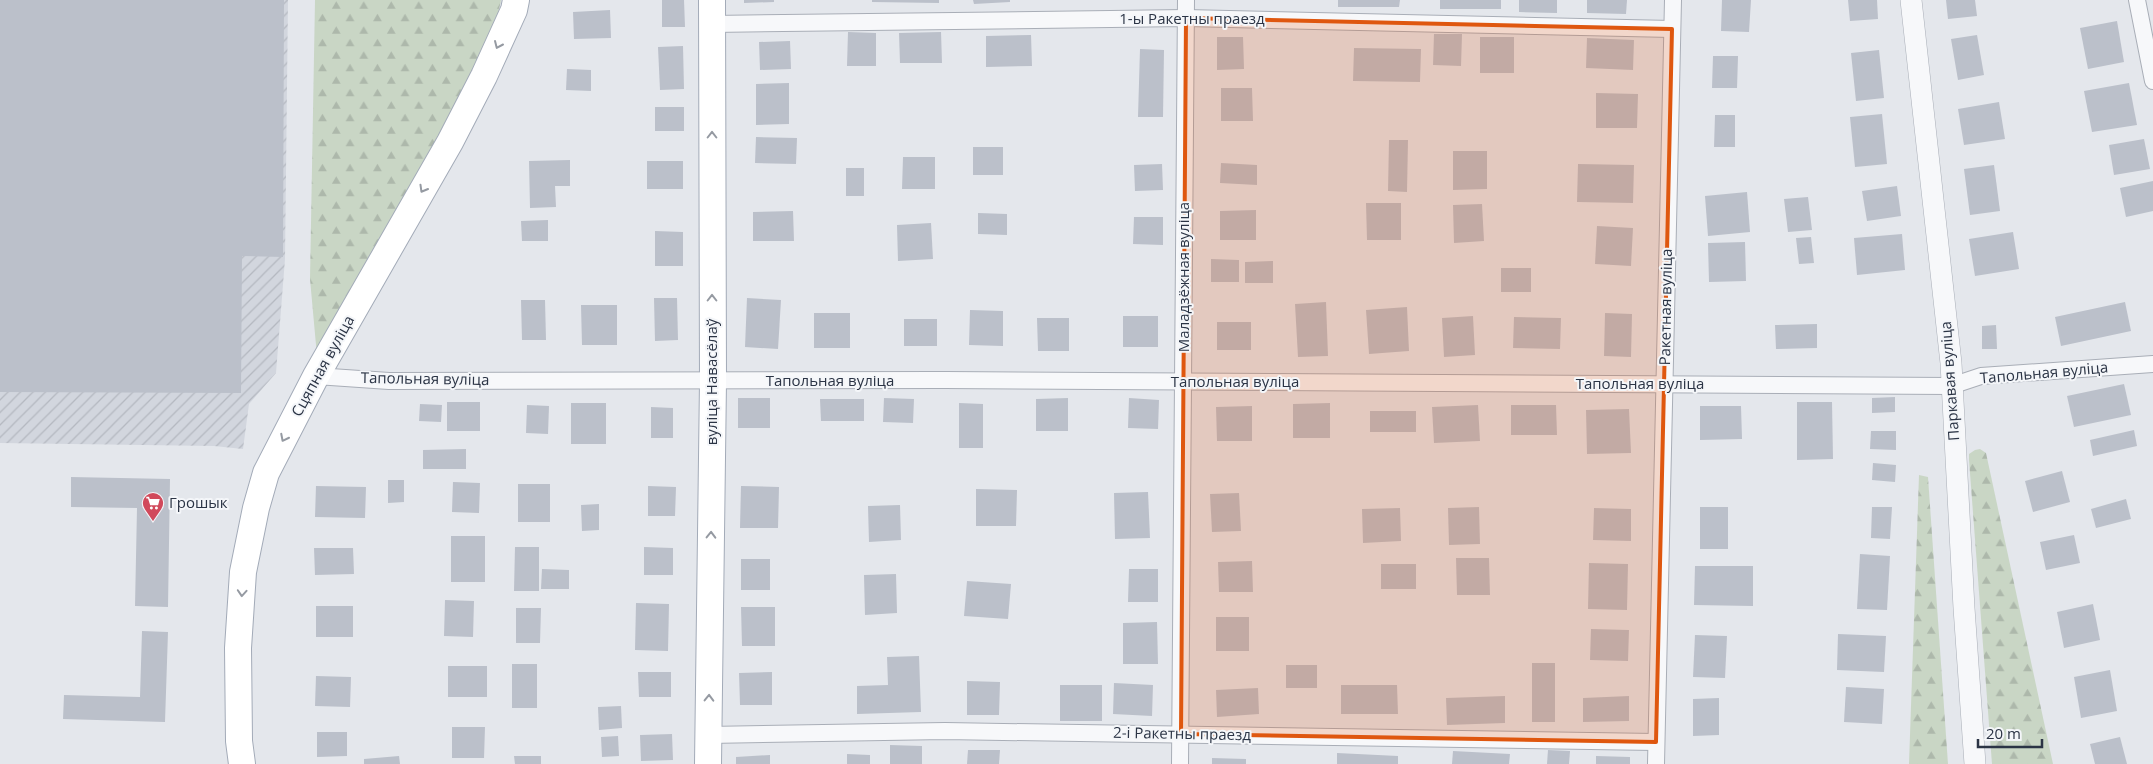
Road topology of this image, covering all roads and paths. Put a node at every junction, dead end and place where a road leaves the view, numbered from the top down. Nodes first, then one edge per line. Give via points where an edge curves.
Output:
1 (516, 0) edge
2 (1186, 0) edge
3 (1673, 0) edge
4 (1911, 0) edge
5 (2137, 0) edge
6 (712, 12) edge
7 (1186, 18) junction
8 (1672, 29) junction
9 (2150, 57) edge
10 (2153, 81) edge
11 (2153, 364) edge
12 (316, 376) junction
13 (712, 381) junction
14 (1183, 382) junction
15 (1665, 384) junction
16 (1951, 386) junction
17 (1180, 734) junction
18 (708, 735) junction
19 (1656, 742) junction
20 (242, 764) edge
21 (708, 764) edge
22 (1180, 764) edge
23 (1656, 764) edge
24 (1975, 764) edge

1 -> 12 main road, Сцяпная вуліца via 484,76 450,142
2 - 7 street, Маладзёжная вуліца
3 - 8 street, Ракетная вуліца
4 - 16 street, Паркавая вуліца
5 - 9 street
6 - 7 street, 1-ы Ракетны праезд
13 -> 6 main road, вуліца Навасёлаў
7 - 8 street, 1-ы Ракетны праезд
7 - 14 street, Маладзёжная вуліца
8 - 15 street, Ракетная вуліца
9 - 10 street
11 - 16 street, Тапольная вуліца via 1980,376
12 - 13 street, Тапольная вуліца via 389,381
12 -> 20 main road, Сцяпная вуліца via 266,472 243,572 238,648
13 - 14 street, Тапольная вуліца
18 -> 13 main road, вуліца Навасёлаў
14 - 15 street, Тапольная вуліца
14 - 17 street, Маладзёжная вуліца
15 - 16 street, Тапольная вуліца
15 - 19 street, Ракетная вуліца
16 - 24 street, Паркавая вуліца
17 - 18 street, 2-і Ракетны праезд via 945,731
17 - 19 street, 2-і Ракетны праезд
17 - 22 street, Маладзёжная вуліца
18 - 21 main road, вуліца Навасёлаў
19 - 23 street, Ракетная вуліца

